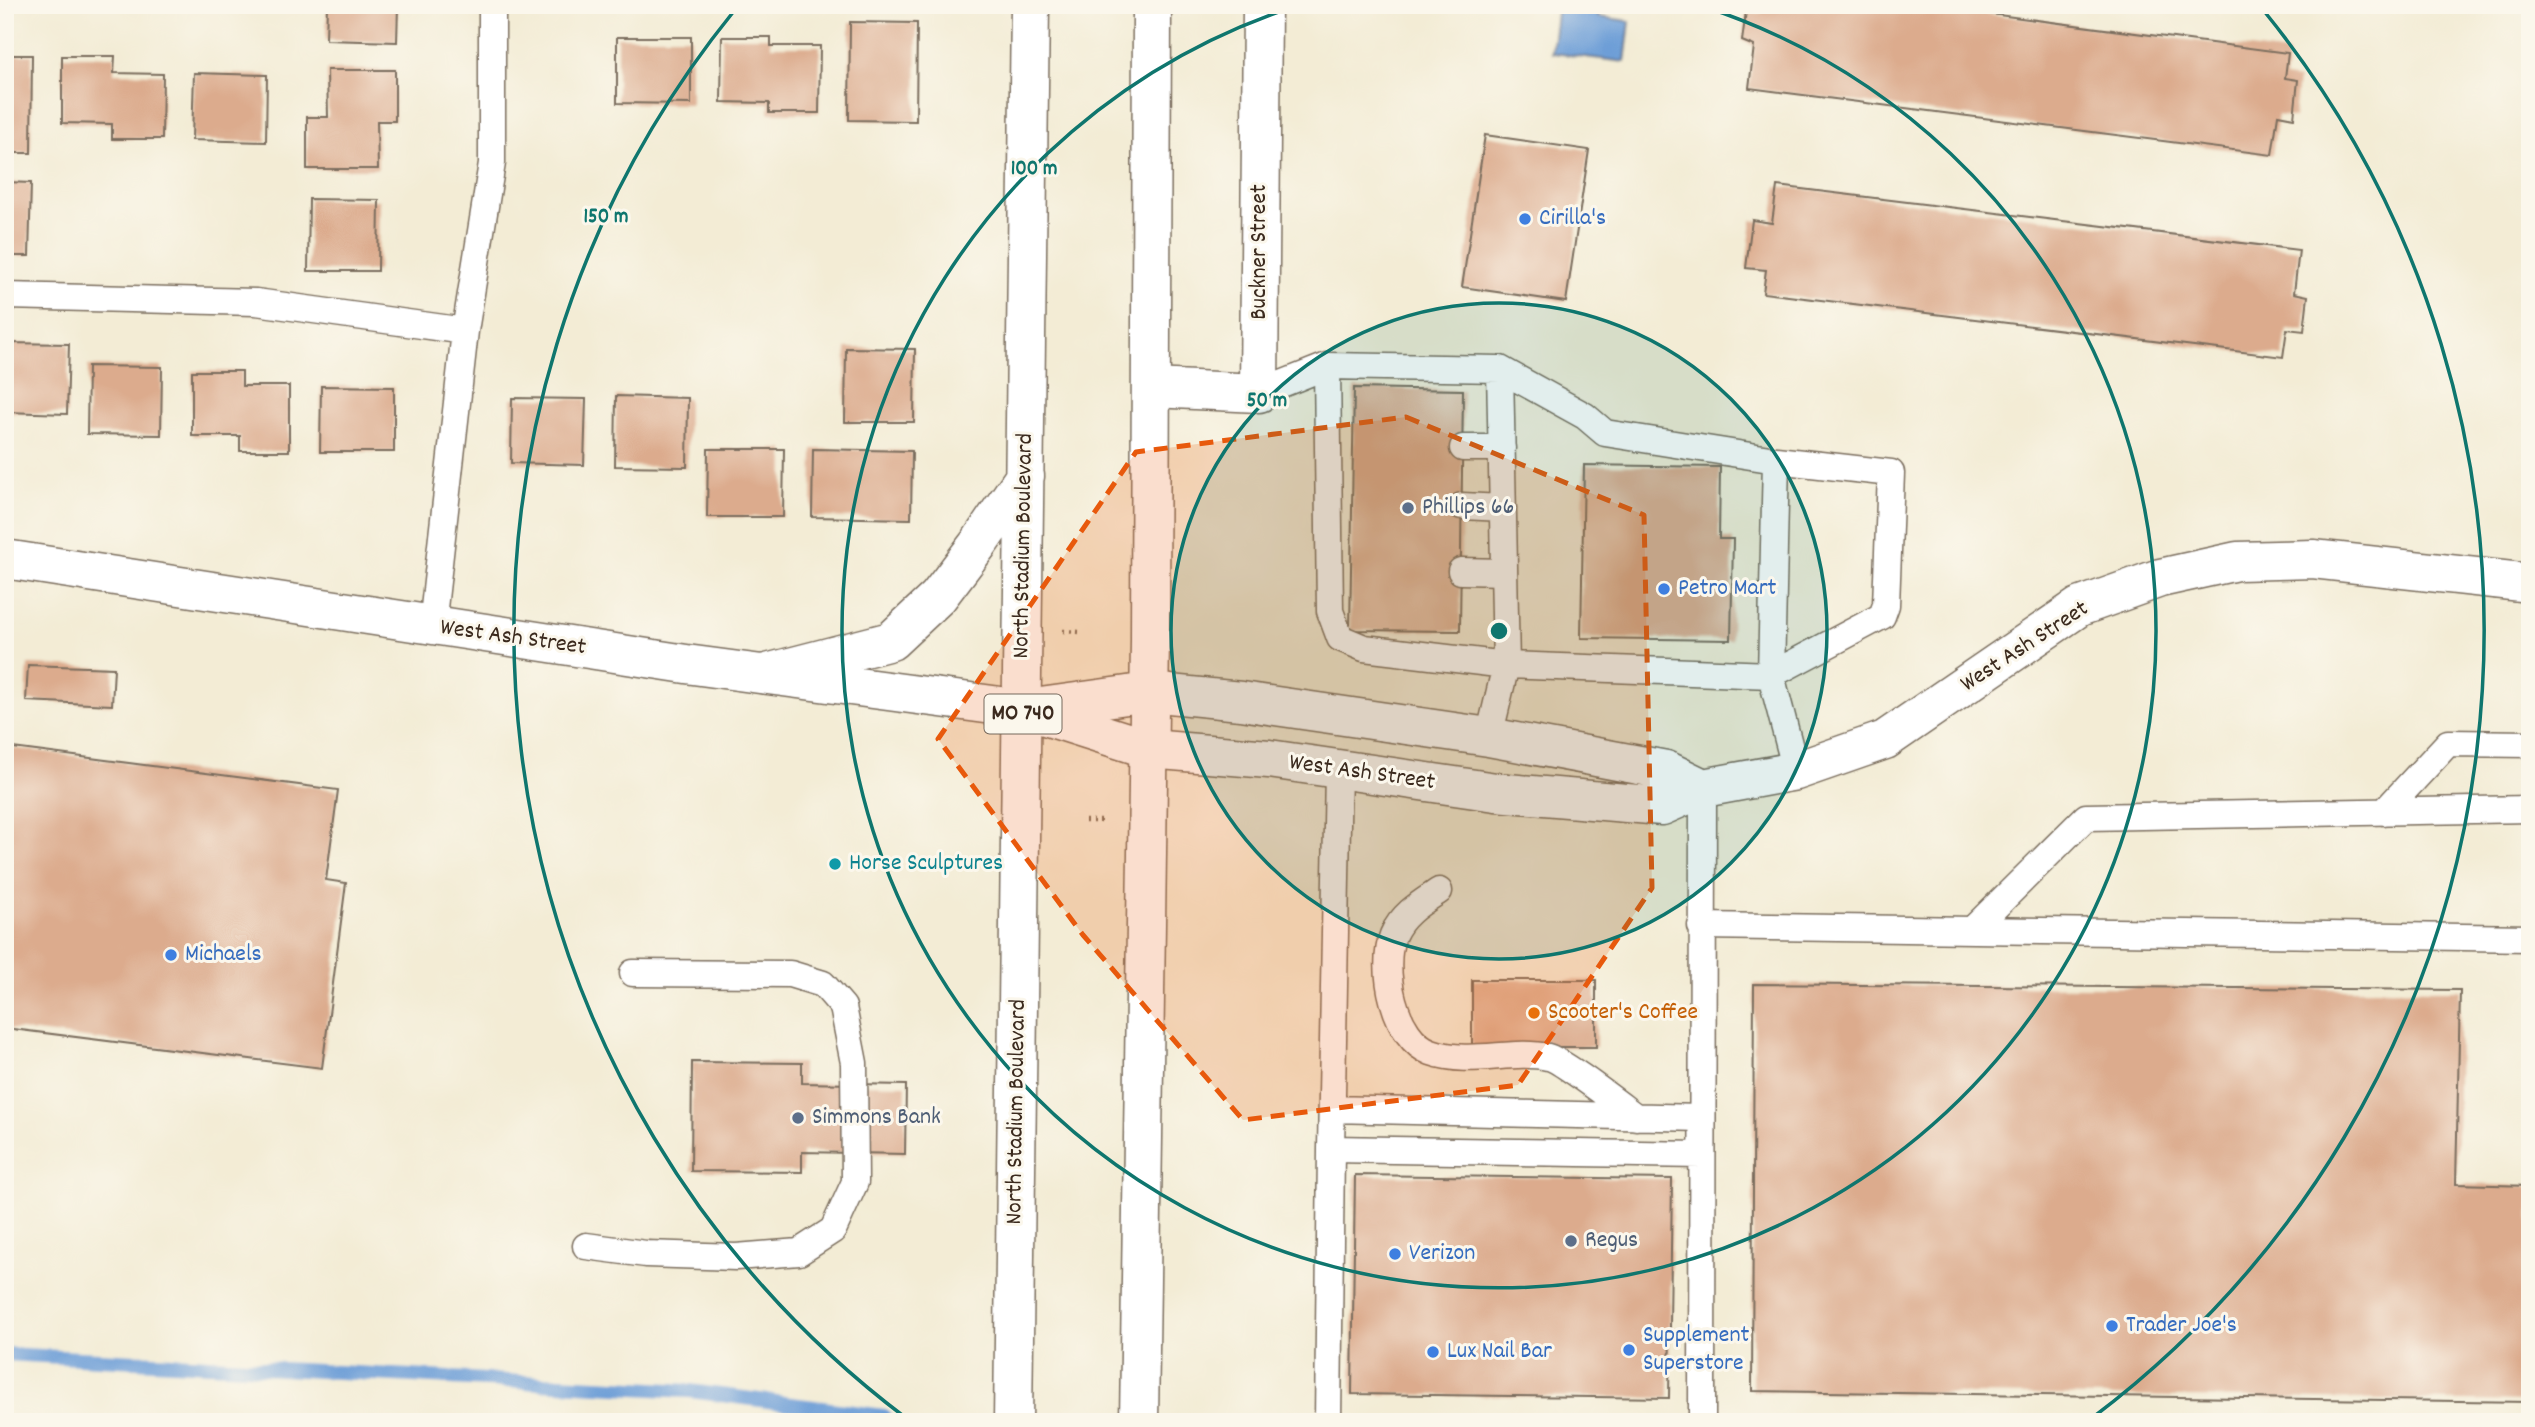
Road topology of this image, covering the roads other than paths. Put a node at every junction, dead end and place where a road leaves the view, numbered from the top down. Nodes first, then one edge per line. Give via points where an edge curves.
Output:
1 (492, 5) edge
2 (1030, 5) edge
3 (1152, 5) edge
4 (1262, 5) edge
5 (5, 296) edge
6 (465, 331) junction
7 (1327, 366) junction
8 (1500, 369) junction
9 (1152, 388) junction
10 (1259, 393) junction
11 (1463, 448) dead end
12 (1502, 448) junction
13 (1776, 460) junction
14 (1025, 476) junction
15 (1462, 506) dead end
16 (1503, 509) junction
17 (5, 559) edge
18 (1461, 571) dead end
19 (1504, 572) junction
20 (2530, 583) edge
21 (432, 626) junction
22 (1506, 665) junction
23 (763, 674) junction
24 (1771, 676) junction
25 (1149, 692) junction
26 (1023, 709) junction
27 (1489, 737) junction
28 (2530, 744) edge
29 (1149, 749) junction
30 (1338, 769) junction
31 (1796, 771) junction
32 (1703, 788) junction
33 (2530, 809) edge
34 (2384, 812) junction
35 (1439, 891) dead end
36 (1701, 926) junction
37 (1972, 930) junction
38 (2530, 938) edge
39 (633, 973) dead end
40 (1332, 1109) junction
41 (1636, 1117) junction
42 (1701, 1118) junction
43 (1331, 1149) junction
44 (1701, 1154) junction
45 (586, 1246) dead end
46 (1013, 1422) edge
47 (1139, 1422) edge
48 (1328, 1422) edge
49 (1702, 1422) edge

1 - 6 lane via 492,163
2 - 14 street, North Stadium Boulevard / MO 740
3 - 9 street
4 - 10 street, Buckner Street
5 - 6 lane via 256,302
6 - 21 lane
7 - 8 lane
7 - 10 lane
7 - 22 lane via 1341,449 1340,570 1330,611 1340,638 1364,648
8 - 12 lane
8 - 13 lane via 1585,416 1605,433
9 - 10 street
9 - 25 street
11 - 12 lane
12 - 16 lane
13 - 24 lane
13 - 24 lane via 1891,474 1882,616
14 - 23 street via 938,597 891,641
14 - 26 street, North Stadium Boulevard / MO 740
15 - 16 lane
16 - 19 lane
17 - 21 street, West Ash Street
18 - 19 lane
19 - 22 lane
20 - 31 street, West Ash Street via 2313,559 2237,561 2160,578 2079,607 1885,740
21 - 23 street, West Ash Street
22 - 24 lane
22 - 27 lane
23 - 26 street, West Ash Street
24 - 31 lane
25 - 26 street, West Ash Street
25 - 27 street, West Ash Street
25 - 29 street
26 - 29 street, West Ash Street
26 - 46 street, North Stadium Boulevard / MO 740
27 - 32 street, West Ash Street via 1665,769
28 - 34 lane via 2448,743
29 - 30 street, West Ash Street
29 - 47 street
30 - 32 street, West Ash Street via 1496,792 1662,806
30 - 40 lane
31 - 32 street, West Ash Street
32 - 36 lane
33 - 34 lane
34 - 37 lane via 2086,817
35 - 41 lane via 1410,910 1392,936 1390,979 1399,1017 1414,1042 1448,1057 1549,1057
36 - 37 lane
36 - 42 lane
37 - 38 lane
39 - 45 lane via 790,974 824,984 844,1007 854,1063 855,1182 833,1230 799,1252 736,1257 646,1254
40 - 41 lane
40 - 43 lane
41 - 42 lane
42 - 44 lane
43 - 44 lane
43 - 48 lane
44 - 49 lane

